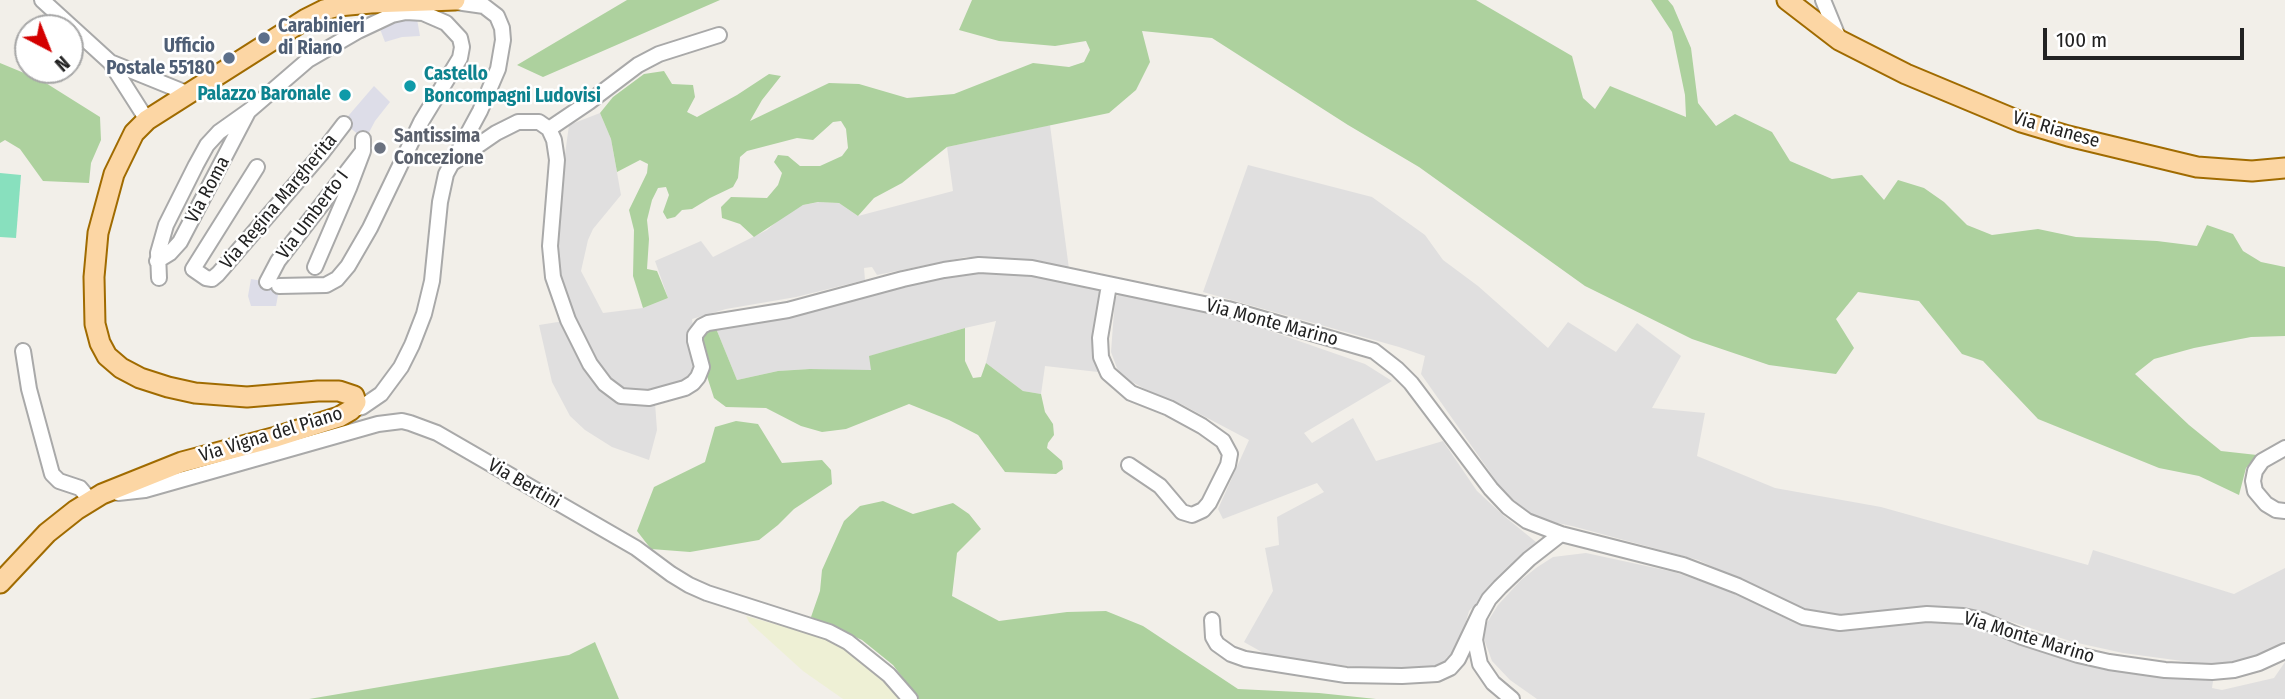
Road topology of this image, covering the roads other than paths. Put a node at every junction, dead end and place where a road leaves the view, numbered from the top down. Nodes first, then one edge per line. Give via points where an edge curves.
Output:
1 (42, 0) edge
2 (1787, 0) edge
3 (1822, 0) edge
4 (452, 1) edge
5 (403, 9) edge
6 (719, 35) dead end
7 (1839, 40) junction
8 (110, 62) junction
9 (189, 94) junction
10 (250, 110) junction
11 (147, 120) junction
12 (344, 124) dead end
13 (549, 129) junction
14 (451, 164) junction
15 (257, 167) dead end
16 (2285, 168) edge
17 (157, 261) junction
18 (315, 267) dead end
19 (159, 278) dead end
20 (1109, 285) junction
21 (23, 351) dead end
22 (351, 410) junction
23 (2285, 448) edge
24 (1129, 465) dead end
25 (96, 498) junction
26 (2285, 512) edge
27 (1560, 534) junction
28 (0, 583) edge
29 (1481, 611) junction
30 (1212, 620) dead end
31 (2285, 651) edge
32 (910, 699) edge
33 (1512, 699) edge

1 - 8 street
2 - 7 main road, Via Rianese
3 - 7 street
4 - 5 main road
4 - 14 street via 491,10 499,20 503,40 494,82
5 - 9 main road via 342,5 324,10
5 - 10 street via 324,49
5 - 18 street, Via Umberto I via 429,15 453,29 462,51 342,274 326,285 273,284 278,261 363,145
6 - 13 street via 638,65
7 - 16 main road, Via Rianese via 1906,74 2052,132 2197,167
8 - 9 street
8 - 11 street
9 - 11 main road
10 - 17 street, Via Roma via 180,242
10 - 17 street via 207,145 170,215
11 - 22 main road, Via Vigna del Piano via 130,138 120,160 98,233 94,317 107,356 131,374 168,387 235,397 340,391 356,399
12 - 15 street, Via Regina Margherita via 260,226 212,279 206,278 193,269
13 - 14 street via 539,122 518,122
13 - 20 street, Via Monte Marino via 557,160 550,246 553,276 590,364 621,396 649,398 690,386 702,367 695,335 715,321 793,309 914,276 972,266 1032,268
14 - 22 street via 440,202 437,255 419,330 387,387
17 - 19 street
20 - 24 street via 1100,338 1108,373 1131,393 1202,426 1223,441 1230,454 1209,503 1192,515 1182,512 1160,486
20 - 27 street, Via Monte Marino via 1228,309 1374,351 1411,383 1508,507 1532,524
21 - 25 street via 52,474
22 - 25 main road, Via Vigna del Piano via 312,426 182,462
23 - 26 street via 2262,461 2253,481 2266,504
25 - 28 main road, Via Vigna del Piano via 40,540
25 - 32 street, Via Bertini via 145,490 402,421 437,433 636,548 689,585 848,642
27 - 29 street via 1506,581
27 - 31 street, Via Monte Marino via 1683,565 1818,621 1963,616 2078,655 2178,671 2234,670
29 - 30 street via 1450,668 1437,674 1402,677 1245,659 1217,644
29 - 33 street via 1475,634 1478,659 1493,683

